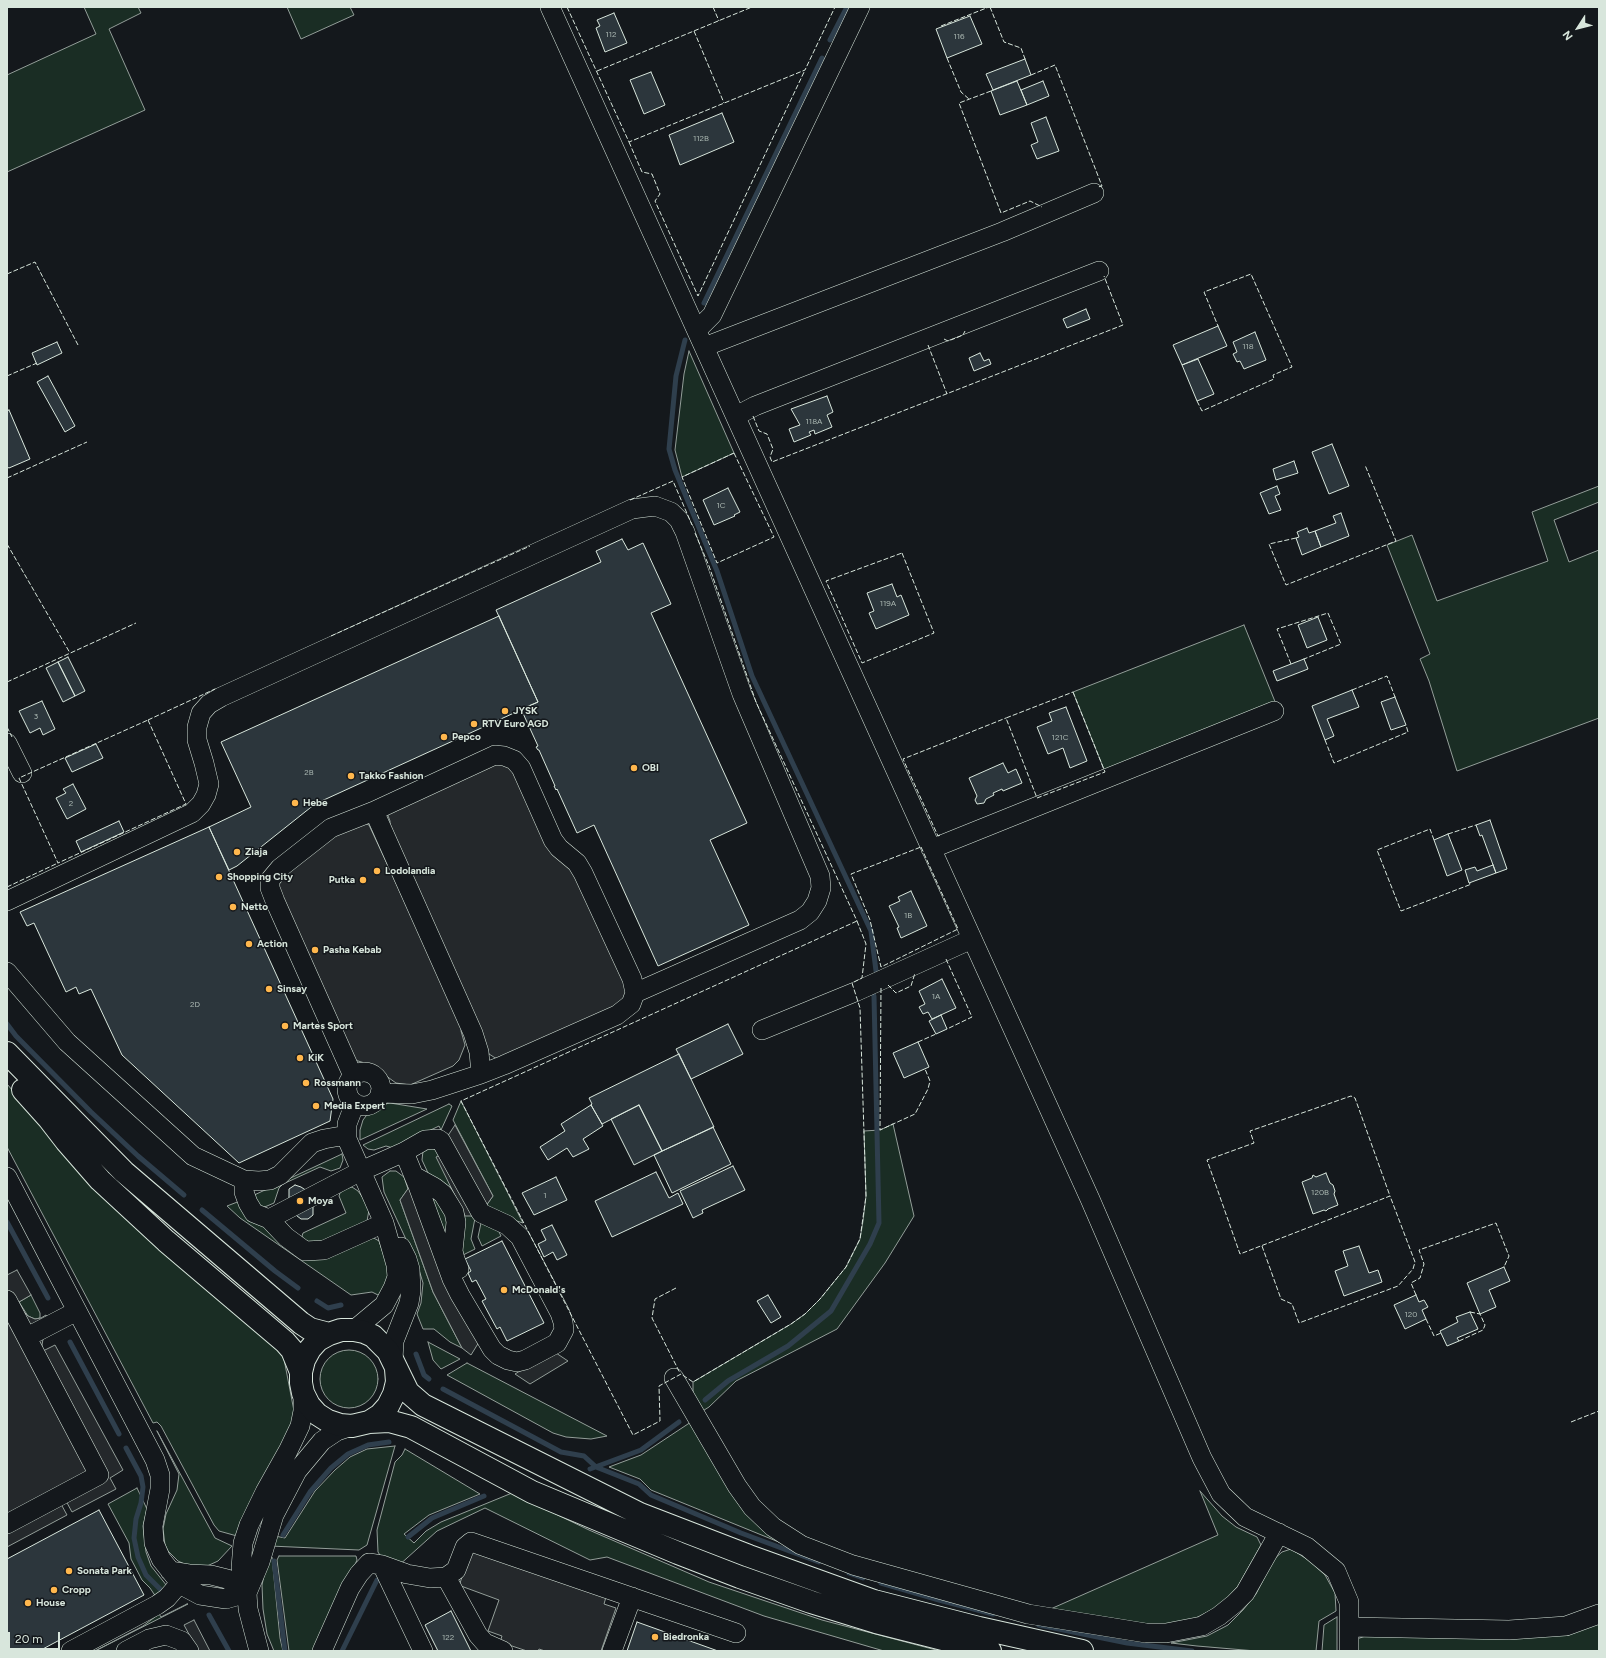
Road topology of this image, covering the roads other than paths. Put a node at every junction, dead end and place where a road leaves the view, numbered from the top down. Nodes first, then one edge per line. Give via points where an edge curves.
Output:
1 (550, 7) edge
2 (860, 7) edge
3 (1094, 193) dead end
4 (1099, 271) dead end
5 (700, 339) junction
6 (736, 416) junction
7 (1274, 711) dead end
8 (7, 743) edge
9 (22, 773) dead end
10 (374, 811) junction
11 (931, 849) junction
12 (7, 901) edge
13 (972, 939) junction
14 (7, 972) edge
15 (635, 993) junction
16 (762, 1030) dead end
17 (7, 1053) edge
18 (7, 1072) edge
19 (481, 1074) junction
20 (354, 1076) junction
21 (380, 1093) junction
22 (355, 1103) junction
23 (347, 1135) junction
24 (404, 1152) junction
25 (361, 1171) junction
26 (414, 1176) junction
27 (7, 1177) edge
28 (244, 1180) junction
29 (269, 1219) junction
30 (384, 1223) junction
31 (7, 1300) edge
32 (76, 1311) junction
33 (354, 1330) junction
34 (329, 1334) junction
35 (27, 1337) junction
36 (490, 1346) junction
37 (395, 1364) junction
38 (301, 1372) junction
39 (674, 1378) dead end
40 (303, 1393) junction
41 (360, 1424) junction
42 (7, 1524) edge
43 (1279, 1533) junction
44 (242, 1549) junction
45 (382, 1565) junction
46 (211, 1575) junction
47 (175, 1577) junction
48 (446, 1577) junction
49 (247, 1593) junction
50 (632, 1597) junction
51 (1599, 1614) edge
52 (1349, 1627) junction
53 (736, 1633) dead end
54 (71, 1651) edge
55 (126, 1651) edge
56 (189, 1651) edge
57 (259, 1651) edge
58 (322, 1651) edge
59 (423, 1651) edge
60 (503, 1651) edge
61 (612, 1651) edge
62 (990, 1651) edge
63 (1082, 1651) edge
64 (1349, 1651) edge

1 - 5 street
2 - 5 street
3 - 5 street via 1002,232
4 - 6 street via 755,406
5 - 6 street
6 - 11 street
7 - 11 street
8 - 9 street
10 - 15 street via 495,755 514,760 521,768 553,840 577,863 583,873 632,979
10 - 19 street via 473,1033 479,1052
10 - 20 street via 331,828 280,868 270,880 275,901
11 - 13 street
12 - 15 street via 192,813 202,804 209,784 197,740 197,727 201,713 221,696 632,509 655,506 671,512 685,532 742,694 820,876 821,888 810,912 800,920
13 - 16 street via 855,992
13 - 43 street via 1090,1199 1202,1458 1221,1494 1245,1516
14 - 28 street via 67,1042 193,1156
15 - 19 street via 631,1004 617,1015
17 - 34 main road via 124,1172 301,1323
18 - 38 main road via 100,1180 166,1241 285,1342 292,1350
19 - 21 street via 412,1094
20 - 21 street via 362,1072 372,1074 380,1082
20 - 22 street via 349,1082 347,1093
21 - 22 street via 370,1106
22 - 23 street via 347,1124
23 - 25 street
23 - 28 street via 312,1143 280,1175 270,1180
24 - 25 street
24 - 26 street
24 - 36 street via 425,1140 441,1141 481,1213 507,1225 520,1237 560,1313 564,1330 557,1343 525,1360 508,1360 498,1355
25 - 29 street
25 - 30 street
26 - 36 street via 452,1278
26 - 36 street via 438,1191 454,1212 455,1259 494,1338
27 - 32 street
28 - 29 street via 244,1192 254,1213
29 - 30 street via 286,1238 305,1251 324,1250
30 - 33 street via 397,1277 384,1305
30 - 37 street via 407,1259 411,1280 409,1303 394,1341
31 - 35 street
32 - 35 street
32 - 47 street via 155,1460 160,1475 160,1489 153,1526 154,1543 161,1559
33 - 34 main road via 341,1330
33 - 37 main road via 373,1336 385,1347
34 - 38 main road via 318,1340 310,1349
35 - 42 street via 99,1475
37 - 41 main road via 397,1382 388,1406 380,1415
37 - 63 main road via 408,1392 424,1405 640,1514 874,1600 979,1628
38 - 40 main road
39 - 43 street via 737,1486 752,1508 773,1527 801,1545 853,1565 1028,1614 1146,1633 1166,1633 1202,1626 1224,1612 1245,1593
40 - 41 main road via 317,1414 328,1421 340,1425
40 - 44 street via 300,1426 249,1525
41 - 49 street via 337,1431 322,1442 297,1471 274,1515 260,1562
41 - 62 main road via 389,1421 411,1427 532,1492 740,1577 811,1602
43 - 52 street via 1307,1547 1336,1571 1349,1602
44 - 46 street via 231,1561
44 - 49 street via 241,1568
45 - 48 street via 407,1574 430,1578
45 - 58 street via 370,1563 359,1574 350,1588
45 - 59 street
46 - 47 street via 189,1574
46 - 49 street via 227,1579
47 - 49 street via 185,1587 200,1595 226,1599
47 - 54 street via 167,1598 157,1606
48 - 50 street via 456,1570 468,1543 474,1542
48 - 60 street via 478,1635 485,1643
49 - 57 street via 248,1609
50 - 53 street
50 - 61 street
51 - 52 street via 1566,1626 1509,1630
52 - 64 street
55 - 56 street via 149,1639 166,1635 182,1641

